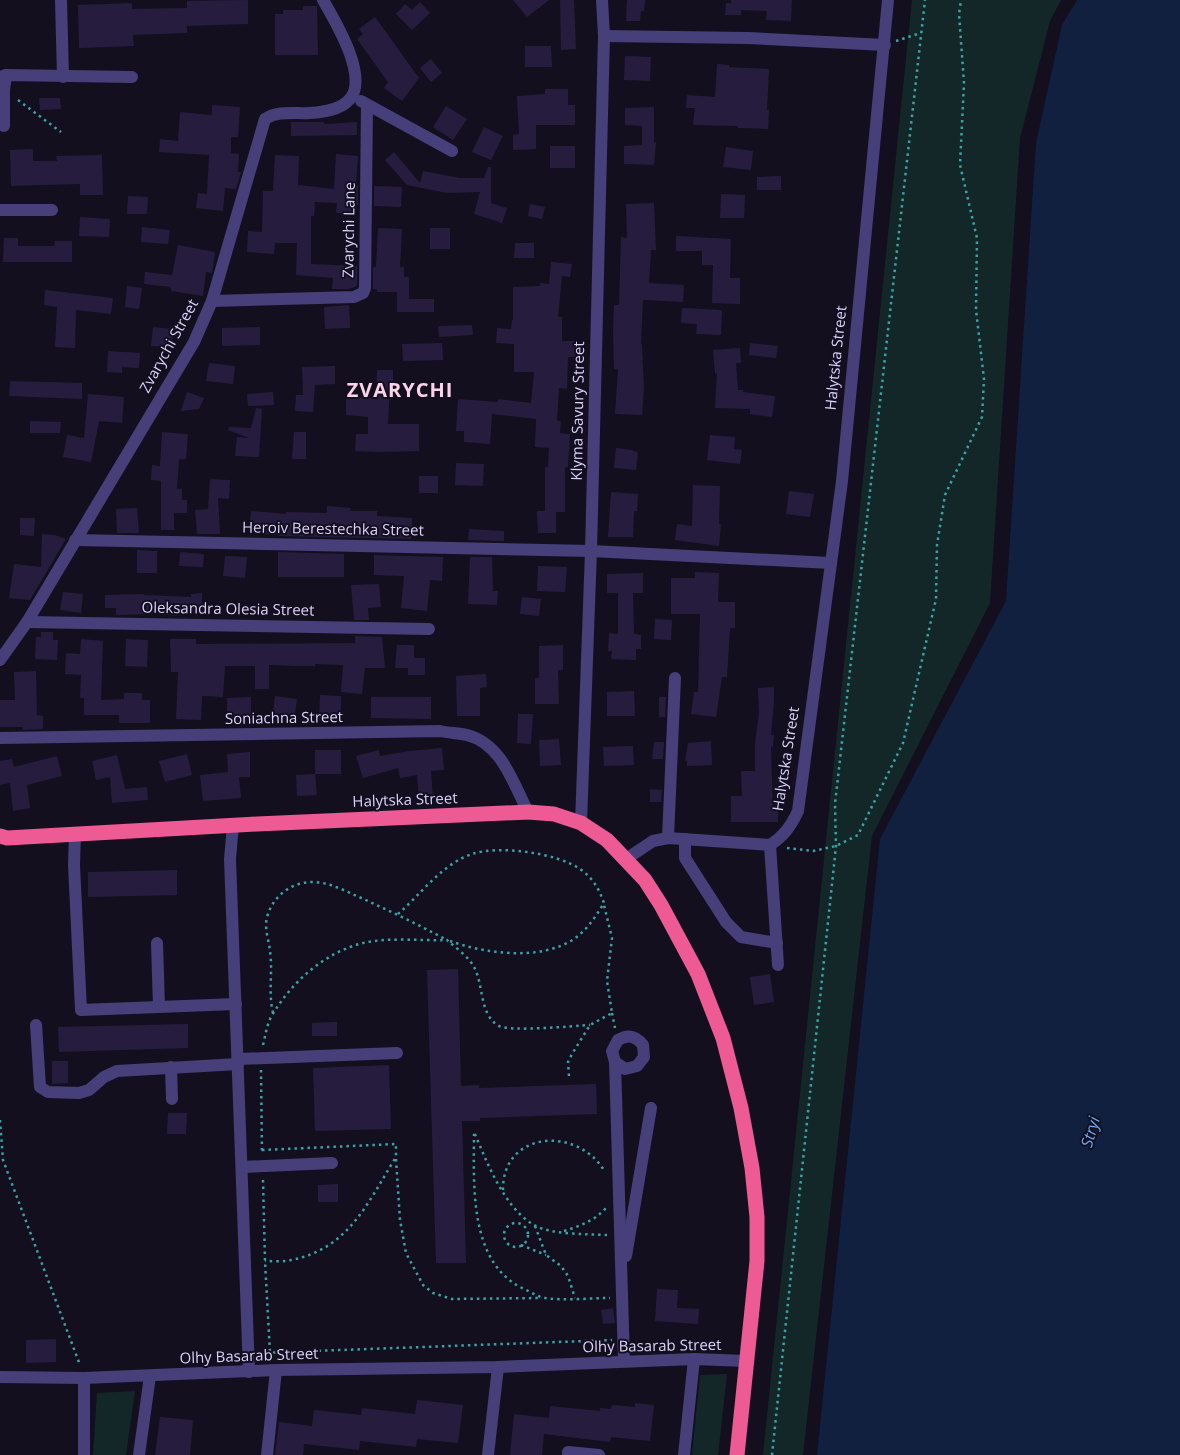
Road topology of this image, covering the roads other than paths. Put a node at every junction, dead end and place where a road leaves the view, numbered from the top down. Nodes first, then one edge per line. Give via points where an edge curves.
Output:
1 (61, 0) edge
2 (323, 0) edge
3 (602, 0) edge
4 (888, 0) edge
5 (604, 36) junction
6 (885, 45) junction
7 (3, 76) edge
8 (63, 77) junction
9 (132, 77) dead end
10 (353, 96) junction
11 (367, 105) junction
12 (4, 126) dead end
13 (452, 151) dead end
14 (0, 210) edge
15 (52, 210) dead end
16 (212, 301) junction
17 (75, 540) junction
18 (591, 551) junction
19 (831, 563) junction
20 (26, 622) junction
21 (429, 629) dead end
22 (0, 660) edge
23 (675, 678) dead end
24 (0, 738) edge
25 (528, 812) junction
26 (580, 823) junction
27 (233, 825) junction
28 (75, 834) junction
29 (0, 836) edge
30 (668, 838) junction
31 (685, 839) junction
32 (770, 845) junction
33 (626, 859) junction
34 (157, 943) dead end
35 (777, 943) junction
36 (778, 965) dead end
37 (236, 1004) junction
38 (159, 1007) junction
39 (36, 1025) dead end
40 (397, 1054) dead end
41 (238, 1062) junction
42 (615, 1062) dead end
43 (171, 1067) junction
44 (172, 1099) dead end
45 (651, 1108) dead end
46 (332, 1163) dead end
47 (242, 1167) junction
48 (621, 1284) junction
49 (694, 1359) junction
50 (624, 1361) junction
51 (746, 1361) junction
52 (498, 1367) junction
53 (276, 1370) junction
54 (250, 1372) junction
55 (150, 1376) junction
56 (0, 1377) edge
57 (84, 1378) junction
58 (84, 1455) edge
59 (140, 1455) edge
60 (267, 1455) edge
61 (488, 1455) edge
62 (568, 1455) edge
63 (600, 1455) edge
64 (684, 1455) edge
65 (737, 1455) edge

1 - 8 street
2 - 10 street via 352,58
3 - 5 street, Klyma Savury Street
4 - 6 street, Halytska Street
5 - 6 street via 748,38
5 - 18 street, Klyma Savury Street
6 - 19 street, Halytska Street
7 - 8 street
7 - 12 street
8 - 9 street
10 - 11 street
10 - 16 street, Zvarychi Street via 341,107 331,110 279,114 265,119
11 - 13 street
11 - 16 street, Zvarychi Lane via 363,293 354,297
14 - 15 street
16 - 17 street, Zvarychi Street via 194,342
17 - 18 street, Heroiv Berestechka Street
17 - 20 street, Zvarychi Street
18 - 19 street, Heroiv Berestechka Street
18 - 26 street, Klyma Savury Street
19 - 32 street, Halytska Street via 798,811 792,825
20 - 21 street, Oleksandra Olesia Street
20 - 22 street, Zvarychi Street
23 - 30 street
24 - 25 street, Soniachna Street via 430,732 468,735 491,748 501,760
25 - 26 highway, Halytska Street via 554,814
25 - 27 highway, Halytska Street
26 - 33 highway, Halytska Street via 607,840
27 - 28 highway, Halytska Street
27 - 37 street via 230,859
28 - 29 highway, Halytska Street
28 - 38 street via 81,1010
30 - 31 street
30 - 33 street via 653,841
31 - 32 street
31 - 35 street via 685,858 726,922 741,937
32 - 35 street
33 - 51 highway, Halytska Street via 661,904 698,974 723,1038 741,1108 757,1217 757,1261
34 - 38 street
35 - 36 street
37 - 38 street
37 - 41 street
39 - 43 street via 40,1087 48,1092 79,1093 117,1071
40 - 41 street via 260,1058
41 - 43 street
41 - 47 street
42 - 48 street
43 - 44 street
45 - 48 street
46 - 47 street
47 - 54 street
48 - 50 street
49 - 50 street, Olhy Basarab Street
49 - 51 street, Olhy Basarab Street
49 - 64 street
50 - 52 street, Olhy Basarab Street
51 - 65 highway, Halytska Street
52 - 53 street, Olhy Basarab Street
52 - 61 street
53 - 54 street, Olhy Basarab Street
53 - 60 street
54 - 55 street, Olhy Basarab Street
55 - 57 street, Olhy Basarab Street
55 - 59 street
56 - 57 street, Olhy Basarab Street
57 - 58 street
62 - 63 street via 568,1452

